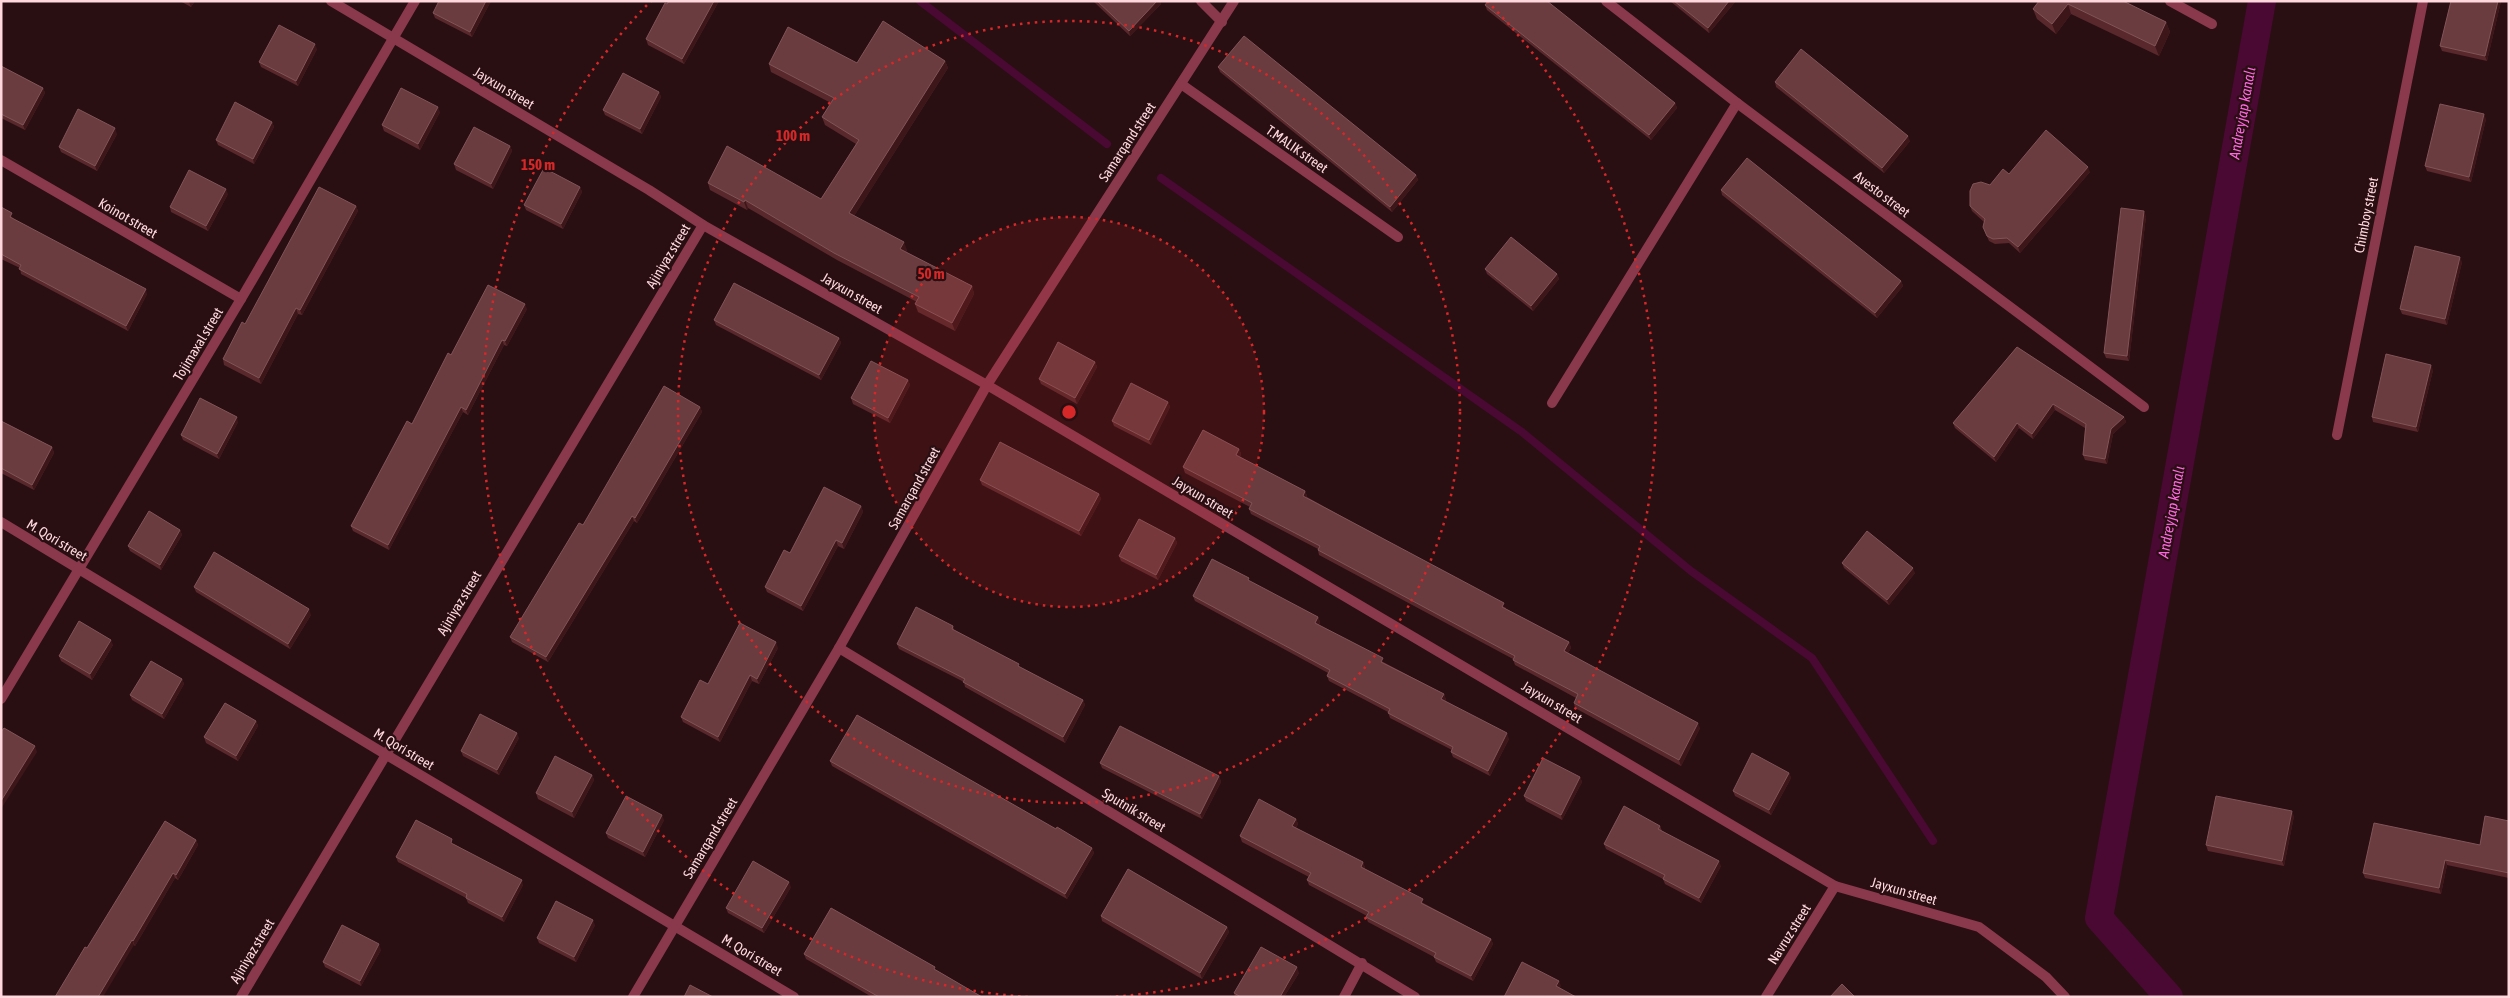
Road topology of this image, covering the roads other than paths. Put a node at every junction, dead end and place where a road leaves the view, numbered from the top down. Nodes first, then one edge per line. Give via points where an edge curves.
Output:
1 (331, 1) edge
2 (415, 1) edge
3 (1201, 1) edge
4 (1234, 1) edge
5 (1606, 1) edge
6 (2170, 1) edge
7 (2422, 1) edge
8 (1222, 22) junction
9 (2212, 24) dead end
10 (395, 39) junction
11 (1180, 84) junction
12 (1737, 103) junction
13 (1, 160) edge
14 (703, 225) junction
15 (1398, 237) dead end
16 (241, 299) junction
17 (987, 385) junction
18 (1552, 403) dead end
19 (2144, 407) dead end
20 (2337, 435) dead end
21 (1, 522) edge
22 (78, 568) junction
23 (839, 648) junction
24 (1, 699) edge
25 (384, 754) junction
26 (1835, 886) junction
27 (675, 924) junction
28 (1362, 964) junction
29 (241, 997) edge
30 (632, 997) edge
31 (794, 997) edge
32 (1344, 997) edge
33 (1414, 997) edge
34 (1766, 997) edge
35 (2065, 997) edge

1 - 10 street, Jayxun street
2 - 10 street, Tojimaxal street
3 - 8 street
4 - 8 street, Samarqand street
5 - 12 street, Avesto street
6 - 9 street
7 - 20 street, Chimboy street
8 - 11 street, Samarqand street
10 - 14 street, Jayxun street
10 - 16 street, Tojimaxal street
11 - 15 street, T.MALIK street
11 - 17 street, Samarqand street
12 - 18 street
12 - 19 street, Avesto street
13 - 16 street, Koinot street
14 - 17 street, Jayxun street
14 - 25 street, Ajiniyaz street
16 - 22 street, Tojimaxal street
17 - 23 street, Samarqand street
17 - 26 street, Jayxun street
21 - 22 street, M. Qori street
22 - 24 street, Tojimaxal street
22 - 25 street, M. Qori street
23 - 27 street, Samarqand street
23 - 28 street, Sputnik street
25 - 27 street, M. Qori street
25 - 29 street, Ajiniyaz street
26 - 34 street, Navruz street
26 - 35 street, Jayxun street via 1979,927 2046,977
27 - 30 street, Samarqand street
27 - 31 street, M. Qori street
28 - 32 street
28 - 33 street, Sputnik street

